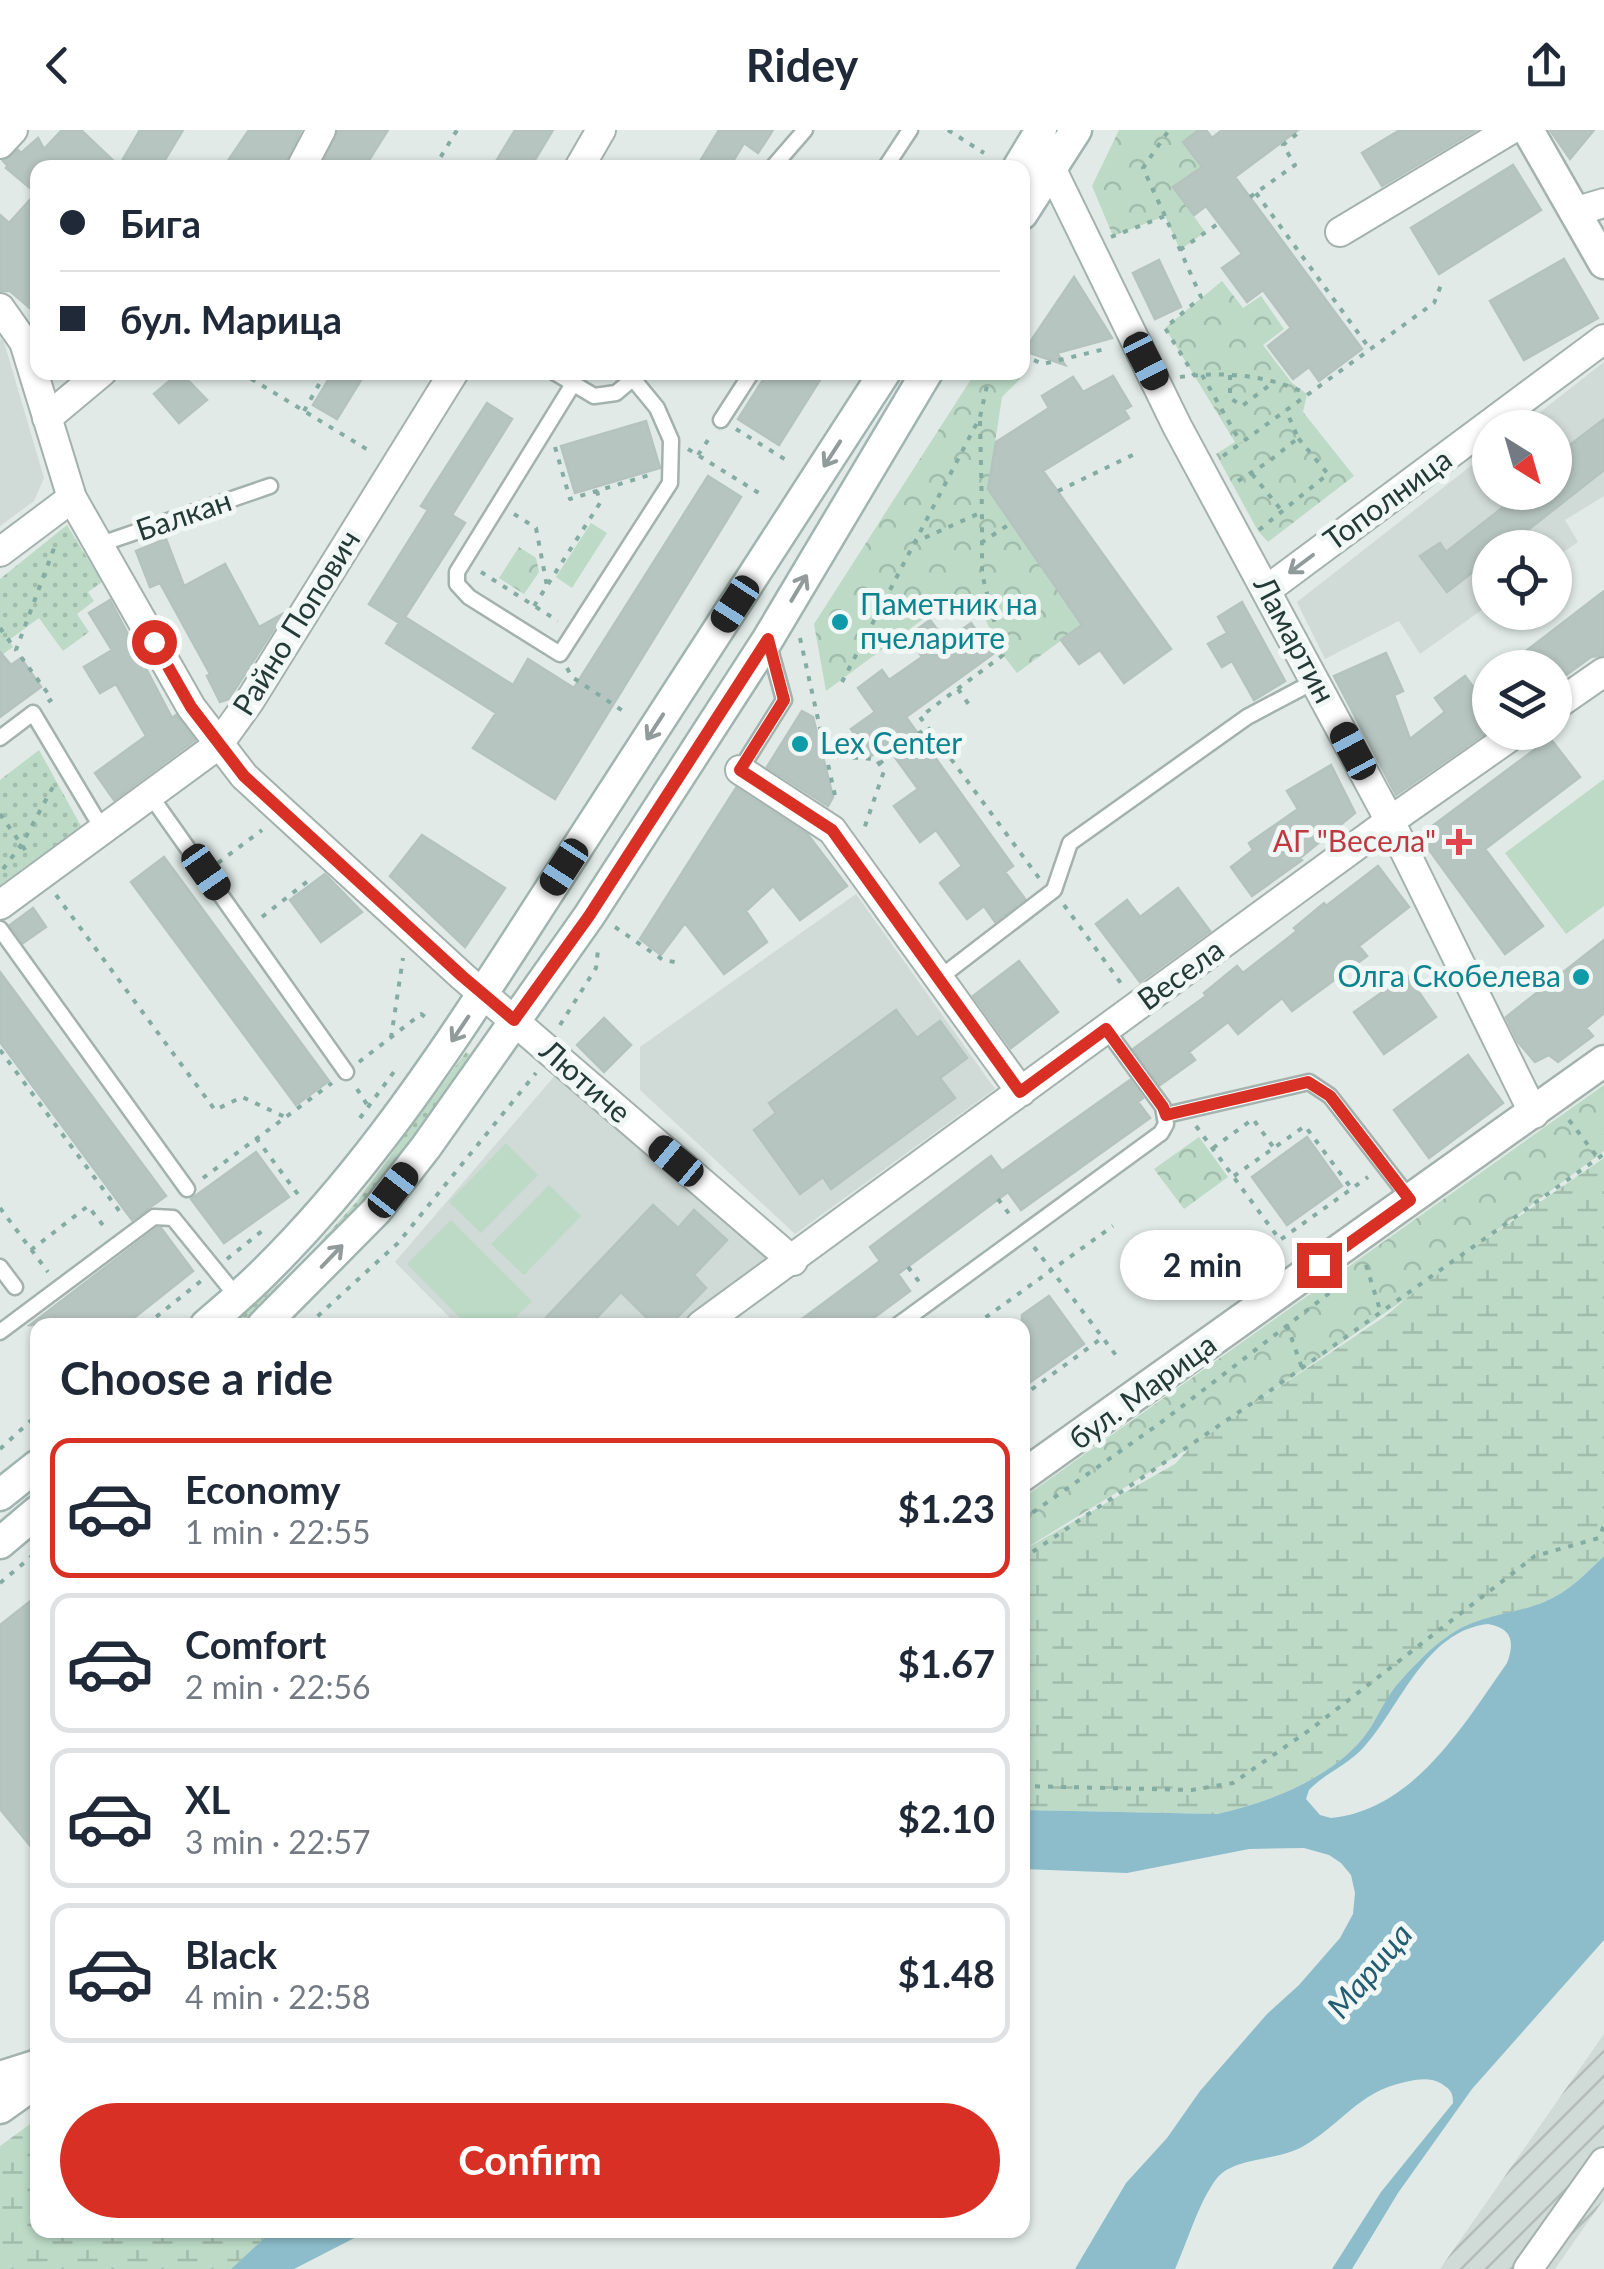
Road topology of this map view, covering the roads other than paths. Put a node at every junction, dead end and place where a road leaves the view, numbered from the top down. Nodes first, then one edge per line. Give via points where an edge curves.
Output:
1 (13, 130) edge
2 (320, 130) edge
3 (602, 130) edge
4 (805, 130) edge
5 (910, 130) edge
6 (1041, 130) edge
7 (1076, 130) edge
8 (1510, 130) edge
9 (1528, 130) edge
10 (0, 144) edge
11 (306, 160) edge
12 (584, 160) edge
13 (779, 160) edge
14 (890, 160) edge
15 (1023, 160) edge
16 (1051, 168) junction
17 (1030, 201) edge
18 (1604, 203) edge
19 (1574, 212) junction
20 (1340, 232) dead end
21 (1604, 263) edge
22 (0, 308) edge
23 (1604, 339) edge
24 (30, 362) edge
25 (36, 380) edge
26 (92, 380) edge
27 (449, 380) edge
28 (567, 380) edge
29 (632, 380) edge
30 (640, 380) edge
31 (747, 380) edge
32 (880, 380) edge
33 (922, 380) edge
34 (573, 384) junction
35 (47, 418) junction
36 (722, 420) road end
37 (270, 486) dead end
38 (61, 506) junction
39 (98, 546) junction
40 (0, 552) edge
41 (1268, 589) junction
42 (768, 639) junction
43 (1604, 672) edge
44 (1316, 681) junction
45 (1572, 694) edge
46 (0, 738) edge
47 (218, 745) junction
48 (1491, 750) edge
49 (740, 770) joint
50 (150, 796) junction
51 (1390, 821) junction
52 (103, 830) junction
53 (0, 905) edge
54 (0, 929) edge
55 (938, 978) junction
56 (483, 994) junction
57 (514, 1020) junction
58 (1106, 1029) junction
59 (1604, 1061) edge
60 (346, 1072) road end
61 (1020, 1092) junction
62 (1534, 1114) junction
63 (1166, 1115) junction
64 (187, 1190) road end
65 (1410, 1200) junction
66 (792, 1260) junction
67 (0, 1267) edge
68 (14, 1287) dead end
69 (238, 1298) junction
70 (214, 1318) edge
71 (271, 1318) edge
72 (710, 1318) edge
73 (908, 1318) edge
74 (0, 1332) edge
75 (1030, 1470) edge
76 (30, 1471) edge
77 (0, 1495) edge
78 (30, 1518) edge
79 (0, 1543) edge
80 (30, 2068) edge
81 (0, 2077) edge
82 (30, 2081) edge
83 (30, 2084) edge
84 (0, 2094) edge
85 (0, 2108) edge
86 (1604, 2162) edge
87 (1528, 2269) edge

1 - 10 street
2 - 11 street
3 - 12 street
4 - 13 lane
5 - 14 lane
6 - 15 main road
7 - 16 main road
8 - 20 street
9 - 19 main road
16 - 17 main road
16 - 41 street, Ламартин
18 - 19 street
19 - 21 main road
22 - 24 street, Лютиче
23 -> 41 street, Тополница
25 - 35 street, Лютиче
26 - 35 street
27 - 47 street, Райно Попович
28 - 34 lane
29 - 34 lane via 594,396
30 - 34 lane via 671,440 670,483 560,654 456,584 457,572
31 - 36 lane
32 -> 56 main road
42 -> 33 main road
35 - 38 street, Лютиче
37 - 39 lane, Балкан
38 - 39 street, Лютиче
38 - 40 street
39 - 47 street, Лютиче
41 - 44 street, Ламартин
42 - 49 lane via 784,700
42 - 57 main road
43 - 45 street
44 - 51 street, Ламартин
44 - 55 lane via 1248,717 1070,843 1052,892
46 - 52 lane via 33,713
47 - 50 street, Райно Попович
47 - 56 street, Лютиче
48 - 51 street, Весела
49 - 55 street via 832,830
50 - 52 street, Райно Попович
50 - 60 lane
51 - 58 street, Весела
51 - 62 street, Ламартин
52 - 53 street, Райно Попович
54 - 64 lane
55 - 61 street
56 - 57 street, Лютиче
56 -> 69 main road via 342,1190
57 - 66 street, Лютиче
71 -> 57 main road via 376,1211
58 - 61 street, Весела
58 - 63 lane
59 - 62 main road, бул. Марица
61 - 66 street, Весела
62 - 65 main road, бул. Марица
63 - 65 lane via 1308,1082 1330,1096
63 - 73 lane via 1154,1139
65 - 75 main road, бул. Марица
66 - 72 street, Весела
67 - 68 lane
69 - 70 main road
69 - 74 lane via 172,1218 154,1217
76 - 77 main road
78 - 79 main road
80 - 81 main road
82 - 84 main road
83 - 85 main road
86 - 87 street

